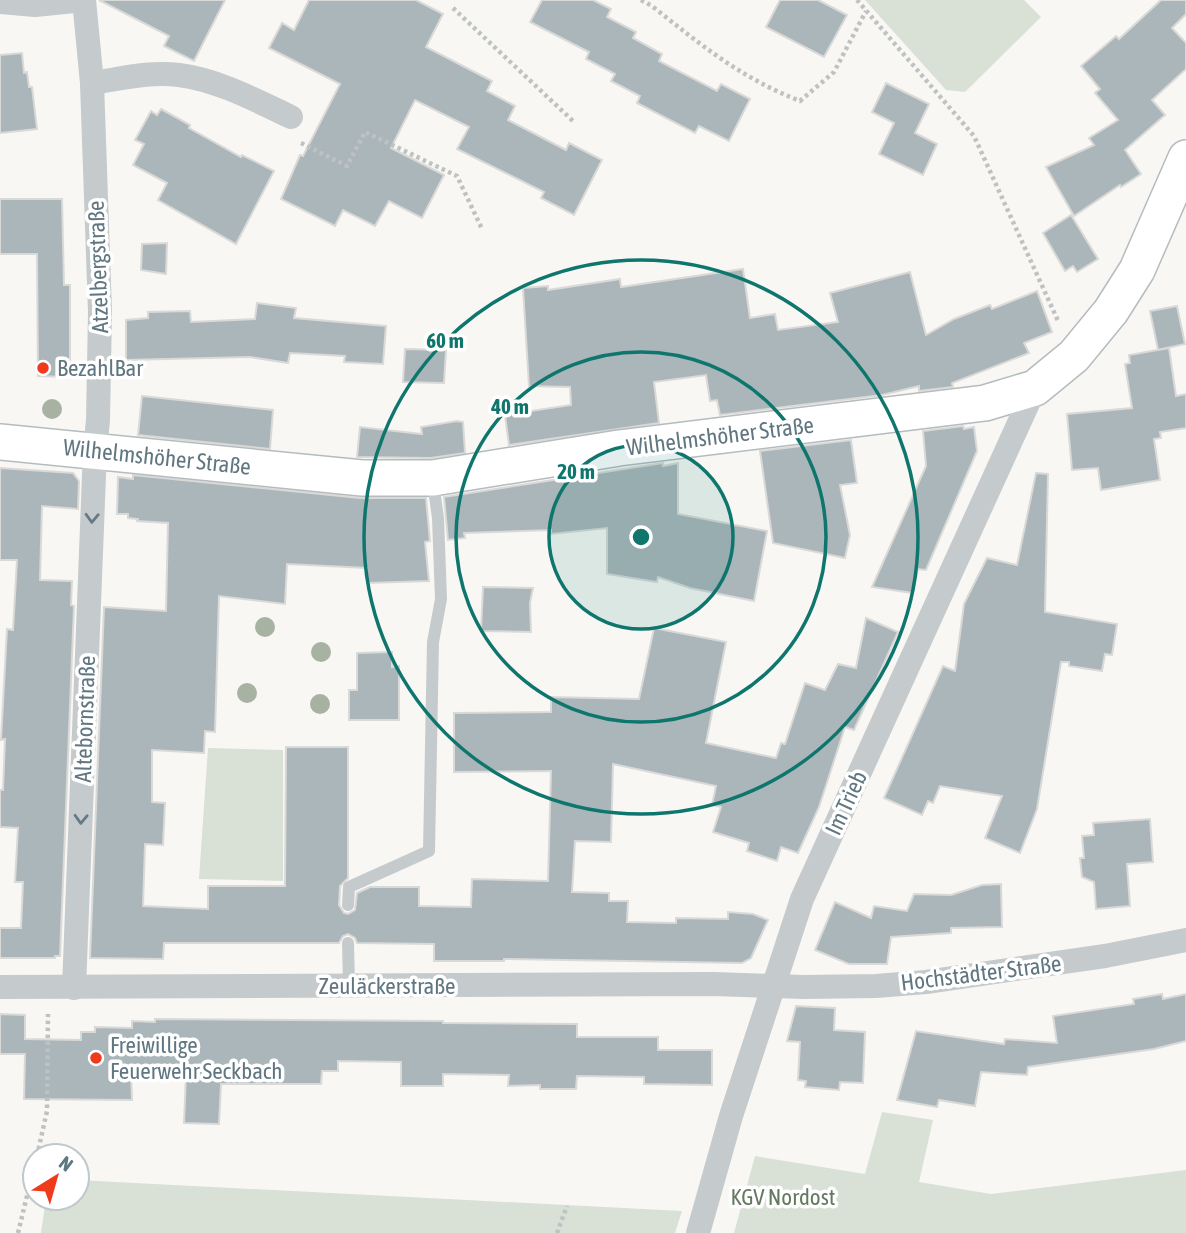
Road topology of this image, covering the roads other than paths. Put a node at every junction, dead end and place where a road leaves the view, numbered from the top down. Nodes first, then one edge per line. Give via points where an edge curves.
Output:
1 (84, 0) edge
2 (0, 2) edge
3 (92, 83) junction
4 (291, 117) road end
5 (1186, 158) edge
6 (1035, 388) junction
7 (0, 442) edge
8 (95, 450) junction
9 (433, 478) junction
10 (348, 905) dead end
11 (1186, 940) edge
12 (348, 943) dead end
13 (774, 985) junction
14 (349, 986) junction
15 (0, 987) edge
16 (74, 988) junction
17 (698, 1233) edge

1 - 2 street, Atzelbergstraße via 35,5
1 - 3 street, Atzelbergstraße
3 - 4 street via 178,75 224,87
3 - 8 street, Atzelbergstraße via 100,352
5 - 6 main road, Wilhelmshöher Straße via 1138,270 1074,356
6 - 9 main road, Wilhelmshöher Straße via 985,403 619,448
6 - 13 street, Im Trieb via 802,899
7 - 8 main road, Wilhelmshöher Straße
8 - 9 main road, Wilhelmshöher Straße via 362,478
8 -> 16 street, Altebornstraße
9 - 10 lane via 441,599 433,642 429,851 349,887
11 - 13 street, Hochstädter Straße via 926,982
12 - 14 lane
13 - 14 street, Zeuläckerstraße
13 - 17 street, Im Trieb
14 - 16 street, Zeuläckerstraße
15 - 16 street, Zeuläckerstraße

